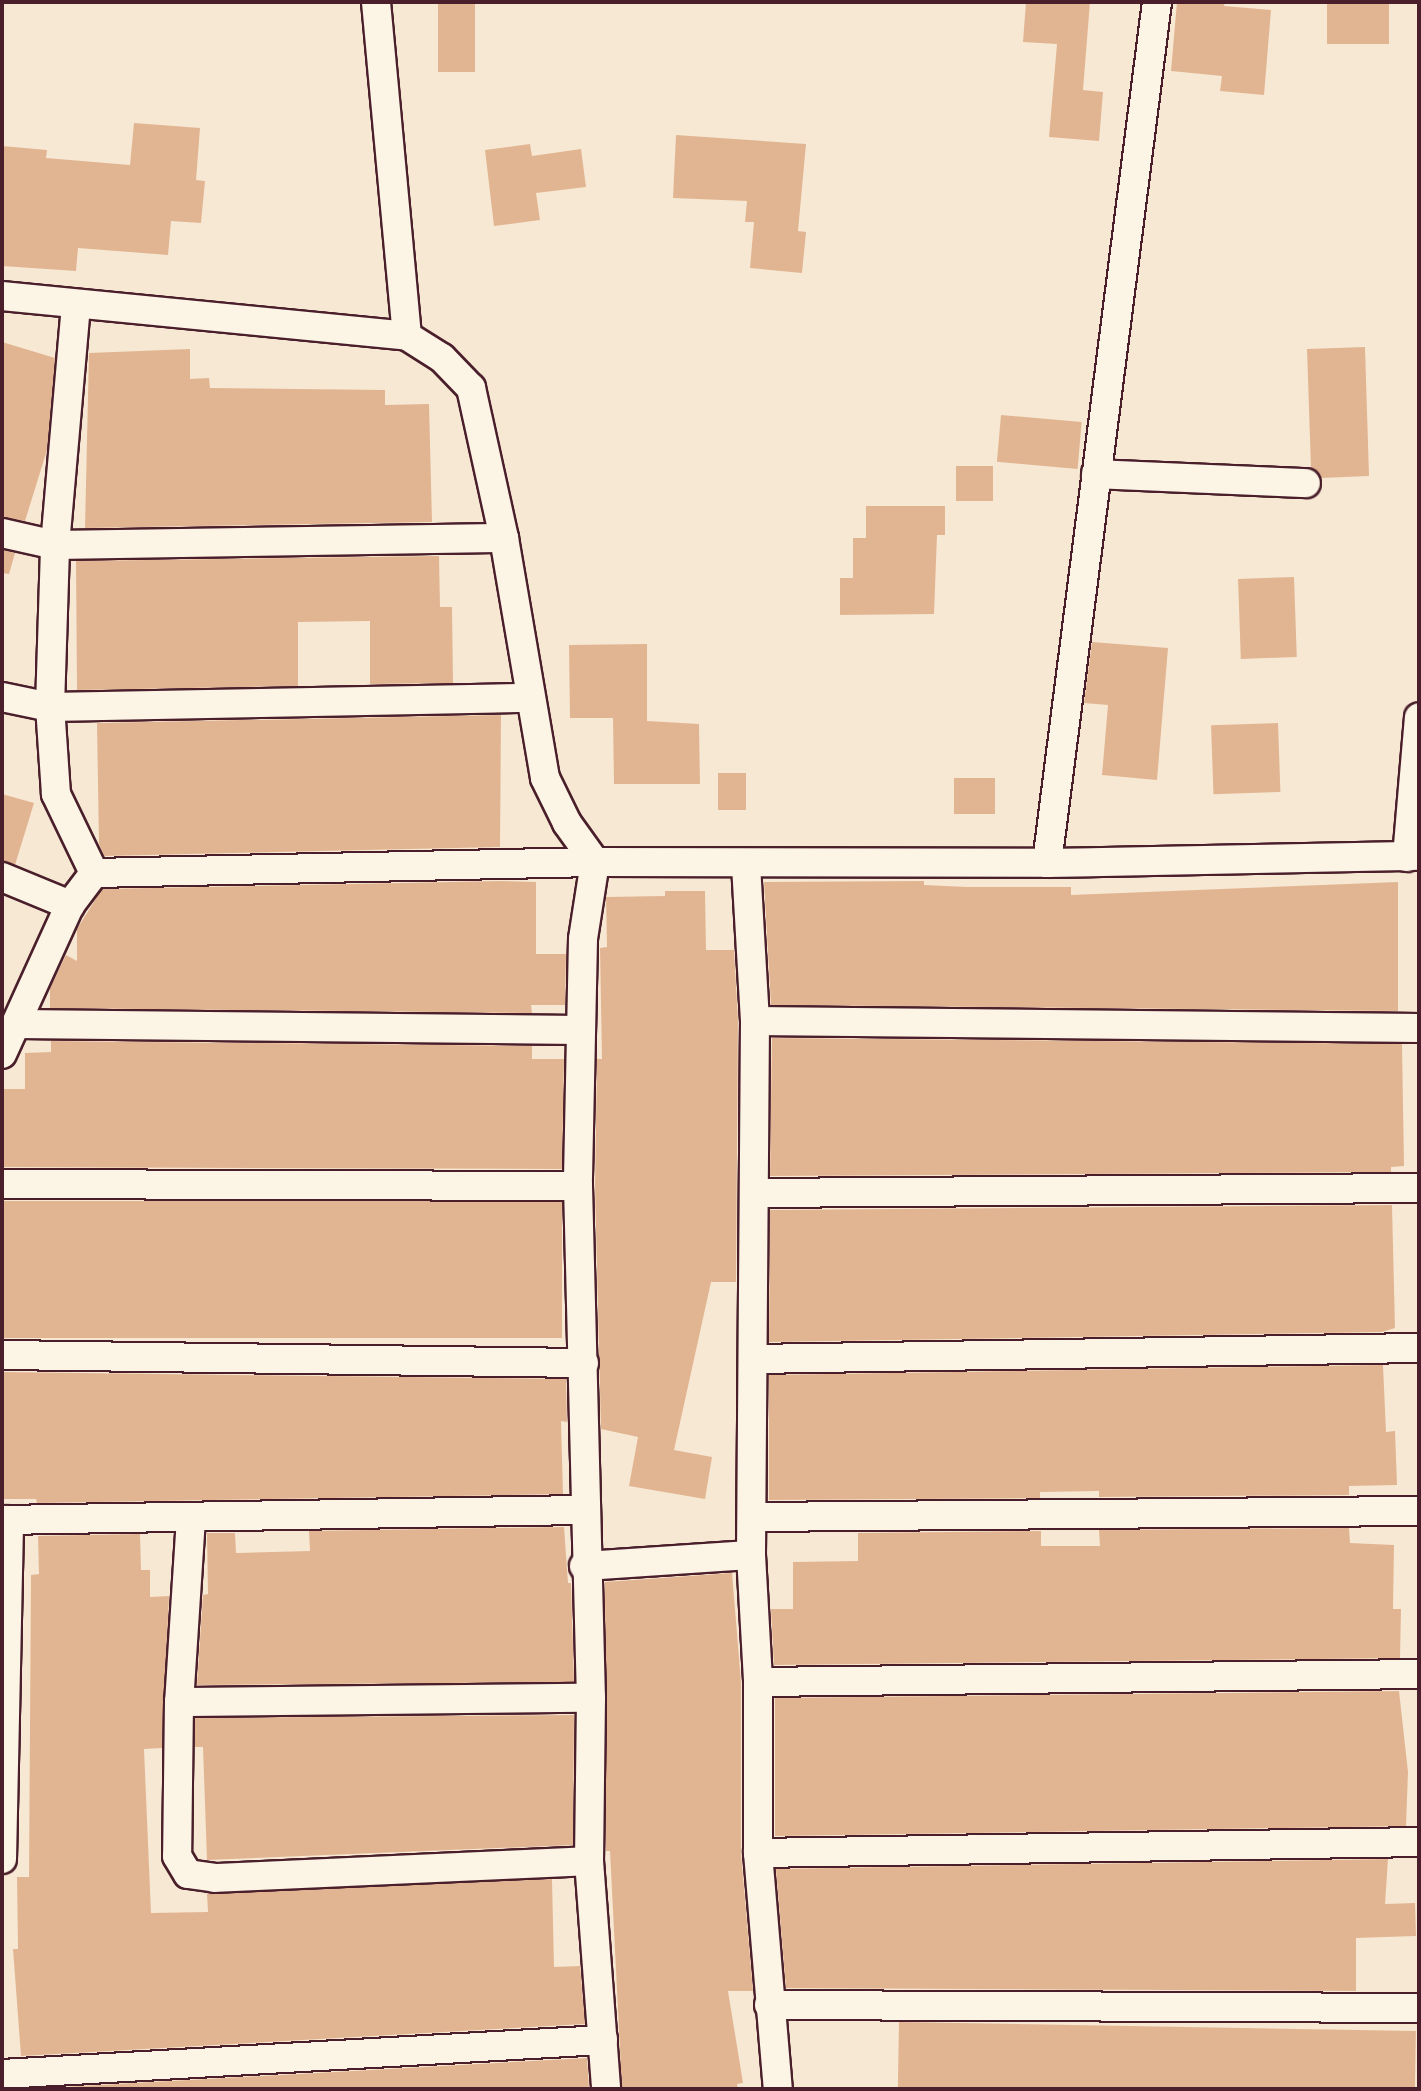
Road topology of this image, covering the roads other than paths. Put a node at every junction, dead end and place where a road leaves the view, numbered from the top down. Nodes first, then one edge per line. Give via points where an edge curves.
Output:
1 (376, 2) edge
2 (1157, 2) edge
3 (2, 296) edge
4 (76, 306) junction
5 (407, 336) junction
6 (1096, 474) junction
7 (1306, 483) dead end
8 (2, 533) edge
9 (504, 538) junction
10 (55, 545) junction
11 (2, 696) edge
12 (530, 698) junction
13 (50, 707) junction
14 (1419, 718) edge
15 (1413, 856) edge
16 (595, 862) junction
17 (1047, 863) junction
18 (746, 865) junction
19 (94, 873) junction
20 (2, 877) edge
21 (70, 905) junction
22 (755, 1021) junction
23 (18, 1024) junction
24 (1419, 1028) edge
25 (578, 1030) junction
26 (2, 1054) edge
27 (2, 1184) edge
28 (578, 1186) junction
29 (1419, 1188) edge
30 (755, 1193) junction
31 (1419, 1348) edge
32 (2, 1355) edge
33 (754, 1359) junction
34 (584, 1363) junction
35 (583, 1510) junction
36 (1419, 1511) edge
37 (753, 1517) junction
38 (191, 1518) junction
39 (6, 1520) edge
40 (751, 1555) junction
41 (584, 1566) junction
42 (1419, 1674) edge
43 (758, 1682) junction
44 (591, 1698) junction
45 (179, 1702) junction
46 (1419, 1842) edge
47 (758, 1853) junction
48 (2, 1859) edge
49 (589, 1861) junction
50 (769, 2005) junction
51 (1419, 2008) edge
52 (603, 2040) junction
53 (2, 2074) edge
54 (606, 2089) edge
55 (778, 2089) edge

1 - 5 street
2 - 6 street
3 - 4 street
4 - 5 street
4 - 10 street
5 - 9 street via 442,358 471,388
6 - 7 street
6 - 17 street
8 - 10 street
9 - 10 street
9 - 12 street
10 - 13 street
11 - 13 street
12 - 13 street
12 - 16 street via 545,778 567,823
13 - 19 street via 56,794
14 - 15 street
15 - 17 street
16 - 18 street
16 - 19 street
16 - 25 street via 583,939
17 - 18 street
18 - 22 street
19 - 21 street
20 - 21 street
21 - 23 street
22 - 24 street
22 - 30 street
23 - 25 street
23 - 26 street
25 - 28 street
27 - 28 street
28 - 34 street
29 - 30 street
30 - 33 street
31 - 33 street
32 - 34 street
33 - 37 street
34 - 35 street
35 - 38 street
35 - 41 street
36 - 37 street
37 - 40 street
38 - 39 street
38 - 45 street
39 - 48 street
40 - 41 street
40 - 43 street
41 - 44 street
42 - 43 street
43 - 47 street
44 - 45 street
44 - 49 street
45 - 49 street via 177,1856 188,1874 215,1878
46 - 47 street
47 - 50 street
49 - 52 street
50 - 51 street
50 - 55 street
52 - 53 street
52 - 54 street

